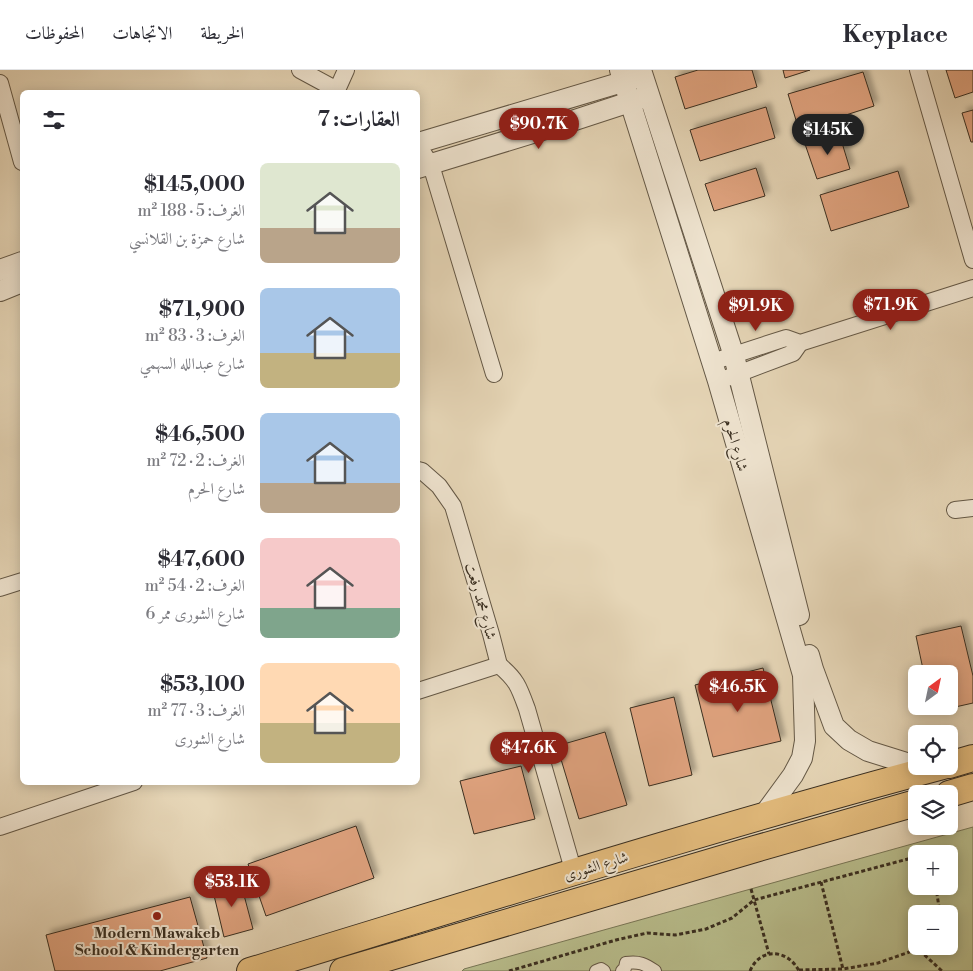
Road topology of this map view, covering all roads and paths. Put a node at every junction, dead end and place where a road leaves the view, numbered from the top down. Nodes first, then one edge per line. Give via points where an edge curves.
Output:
1 (300, 70) edge
2 (346, 70) edge
3 (918, 70) edge
4 (642, 73) edge
5 (622, 76) edge
6 (0, 83) edge
7 (337, 90) edge
8 (339, 90) edge
9 (649, 96) junction
10 (630, 102) junction
11 (420, 143) edge
12 (420, 152) edge
13 (20, 155) edge
14 (424, 167) edge
15 (973, 260) edge
16 (20, 263) edge
17 (0, 270) edge
18 (20, 283) edge
19 (973, 288) edge
20 (0, 291) edge
21 (737, 364) junction
22 (715, 372) junction
23 (494, 374) dead end
24 (420, 470) edge
25 (973, 508) edge
26 (955, 510) dead end
27 (20, 582) edge
28 (0, 588) edge
29 (498, 665) junction
30 (420, 690) edge
31 (973, 758) edge
32 (908, 761) edge
33 (958, 761) edge
34 (908, 774) edge
35 (125, 785) edge
36 (973, 787) edge
37 (958, 791) edge
38 (908, 805) edge
39 (764, 816) junction
40 (0, 827) edge
41 (908, 859) edge
42 (574, 873) junction
43 (821, 882) junction
44 (751, 889) dead end
45 (754, 900) junction
46 (908, 951) edge
47 (769, 954) junction
48 (927, 955) edge
49 (387, 964) edge
50 (844, 969) junction
51 (799, 970) edge
52 (250, 971) edge
53 (343, 971) edge
54 (509, 971) edge
55 (596, 971) edge
56 (604, 971) edge
57 (622, 971) edge
58 (655, 971) edge
59 (750, 971) edge
60 (942, 971) edge

1 - 7 street
2 - 8 street
3 - 15 street
4 - 5 street
4 - 9 street, شارع الحرم
5 - 10 street, شارع الحرم
5 - 11 street
6 - 13 street
9 - 10 street
9 - 21 street, شارع الحرم
10 - 14 street
10 - 22 street, شارع الحرم
12 - 14 street
14 - 23 street
16 - 17 street
18 - 20 street
19 - 21 street via 800,343 793,353
21 - 22 street
21 - 32 street, شارع الحرم via 813,669 834,726 868,751
22 - 39 street, شارع الحرم via 803,675 805,741 802,758
24 - 29 street, شارع محمد رفعت via 439,486 453,506
25 - 26 street
27 - 28 street
29 - 30 street
29 - 42 street via 519,686
31 - 33 main road, شارع الشورى
34 - 39 main road, شارع الشورى
35 - 40 street
36 - 37 main road
38 - 49 main road, شارع الشورى via 755,849
39 - 42 main road, شارع الشورى
41 - 43 path
42 - 52 main road, شارع الشورى
43 - 45 path
43 - 50 path
44 - 45 path
45 - 47 path
45 - 54 path via 732,918 706,929 616,940
46 - 50 path via 878,963
47 - 51 path via 786,957
47 - 59 path via 760,958
48 - 60 path
49 - 53 main road, شارع الشورى
50 - 51 path
55 - 56 street
57 - 58 street via 626,963 636,962

